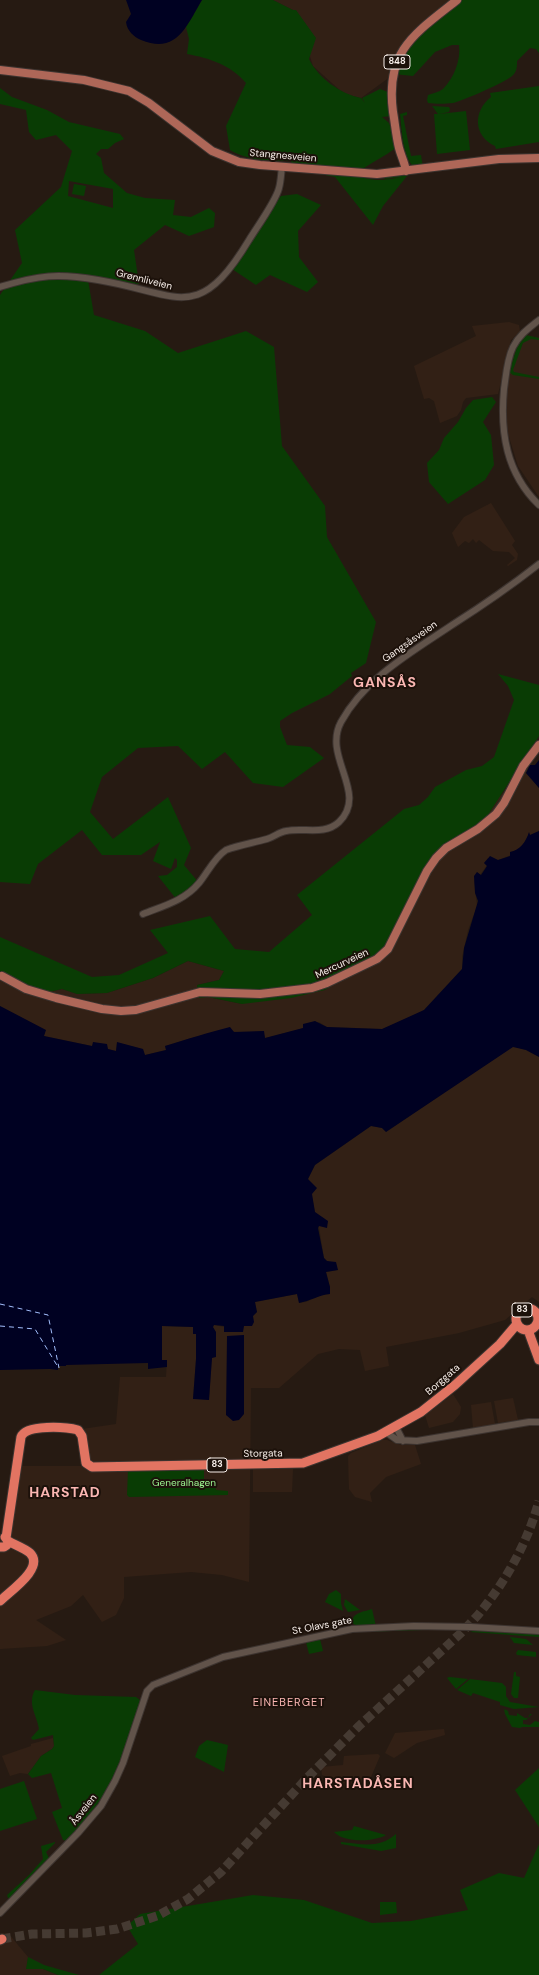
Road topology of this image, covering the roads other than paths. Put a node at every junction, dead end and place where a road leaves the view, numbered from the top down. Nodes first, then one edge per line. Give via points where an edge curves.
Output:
1 (457, 0) edge
2 (0, 70) edge
3 (539, 158) edge
4 (282, 166) junction
5 (403, 172) junction
6 (0, 287) edge
7 (539, 320) edge
8 (539, 504) edge
9 (539, 564) edge
10 (539, 745) edge
11 (142, 914) dead end
12 (2, 976) dead end
13 (539, 1305) edge
14 (530, 1309) junction
15 (530, 1324) edge
16 (539, 1342) edge
17 (539, 1360) edge
18 (539, 1422) edge
19 (396, 1427) junction
20 (386, 1432) junction
21 (403, 1441) junction
22 (3, 1541) edge
23 (0, 1601) edge
24 (539, 1631) edge
25 (145, 1695) joint
26 (0, 1913) edge

1 - 5 main road, 848 via 417,32 398,58 391,85 391,98
2 - 4 main road, Stangnesveien via 63,77 118,87 144,100 212,151 239,162
3 - 5 main road, Stangnesveien via 499,159
4 - 5 main road, Stangnesveien via 369,174
4 - 6 street, Grønnliveien via 279,189 240,254 222,278 200,294 171,298 106,281 60,275 38,276
7 - 8 street via 522,334 511,353 505,383 502,427 506,448 520,484
9 - 11 street, Gangsåsveien via 389,668 371,684 350,709 340,725 336,738 337,754 350,800 339,822 323,830 279,832 270,838 226,850 188,894
10 - 12 main road, Mercurveien via 523,766 496,814 478,829 446,848 436,858 388,949 377,959 327,983 312,988 267,994 200,992 136,1010 121,1011 56,998 20,987
13 - 14 highway, 83
14 - 15 highway, 83 via 535,1312
14 - 15 highway, 83 via 519,1312 516,1319
15 - 16 highway, 83
15 - 17 highway, 83
15 - 19 highway, Borggata / 83 via 500,1344 441,1397
18 - 21 street
19 - 20 highway, Storgata / 83
19 - 21 street
20 - 21 street
20 - 22 highway, Storgata / 83 via 297,1464 96,1467 87,1466 82,1436 78,1430 36,1428 26,1431 21,1437
22 - 23 highway, 83 via 30,1560 30,1568 26,1576
24 - 25 street, St Olavs gate via 414,1626 344,1630 213,1660 152,1684
25 - 26 street, Åsveien via 123,1763 101,1806

